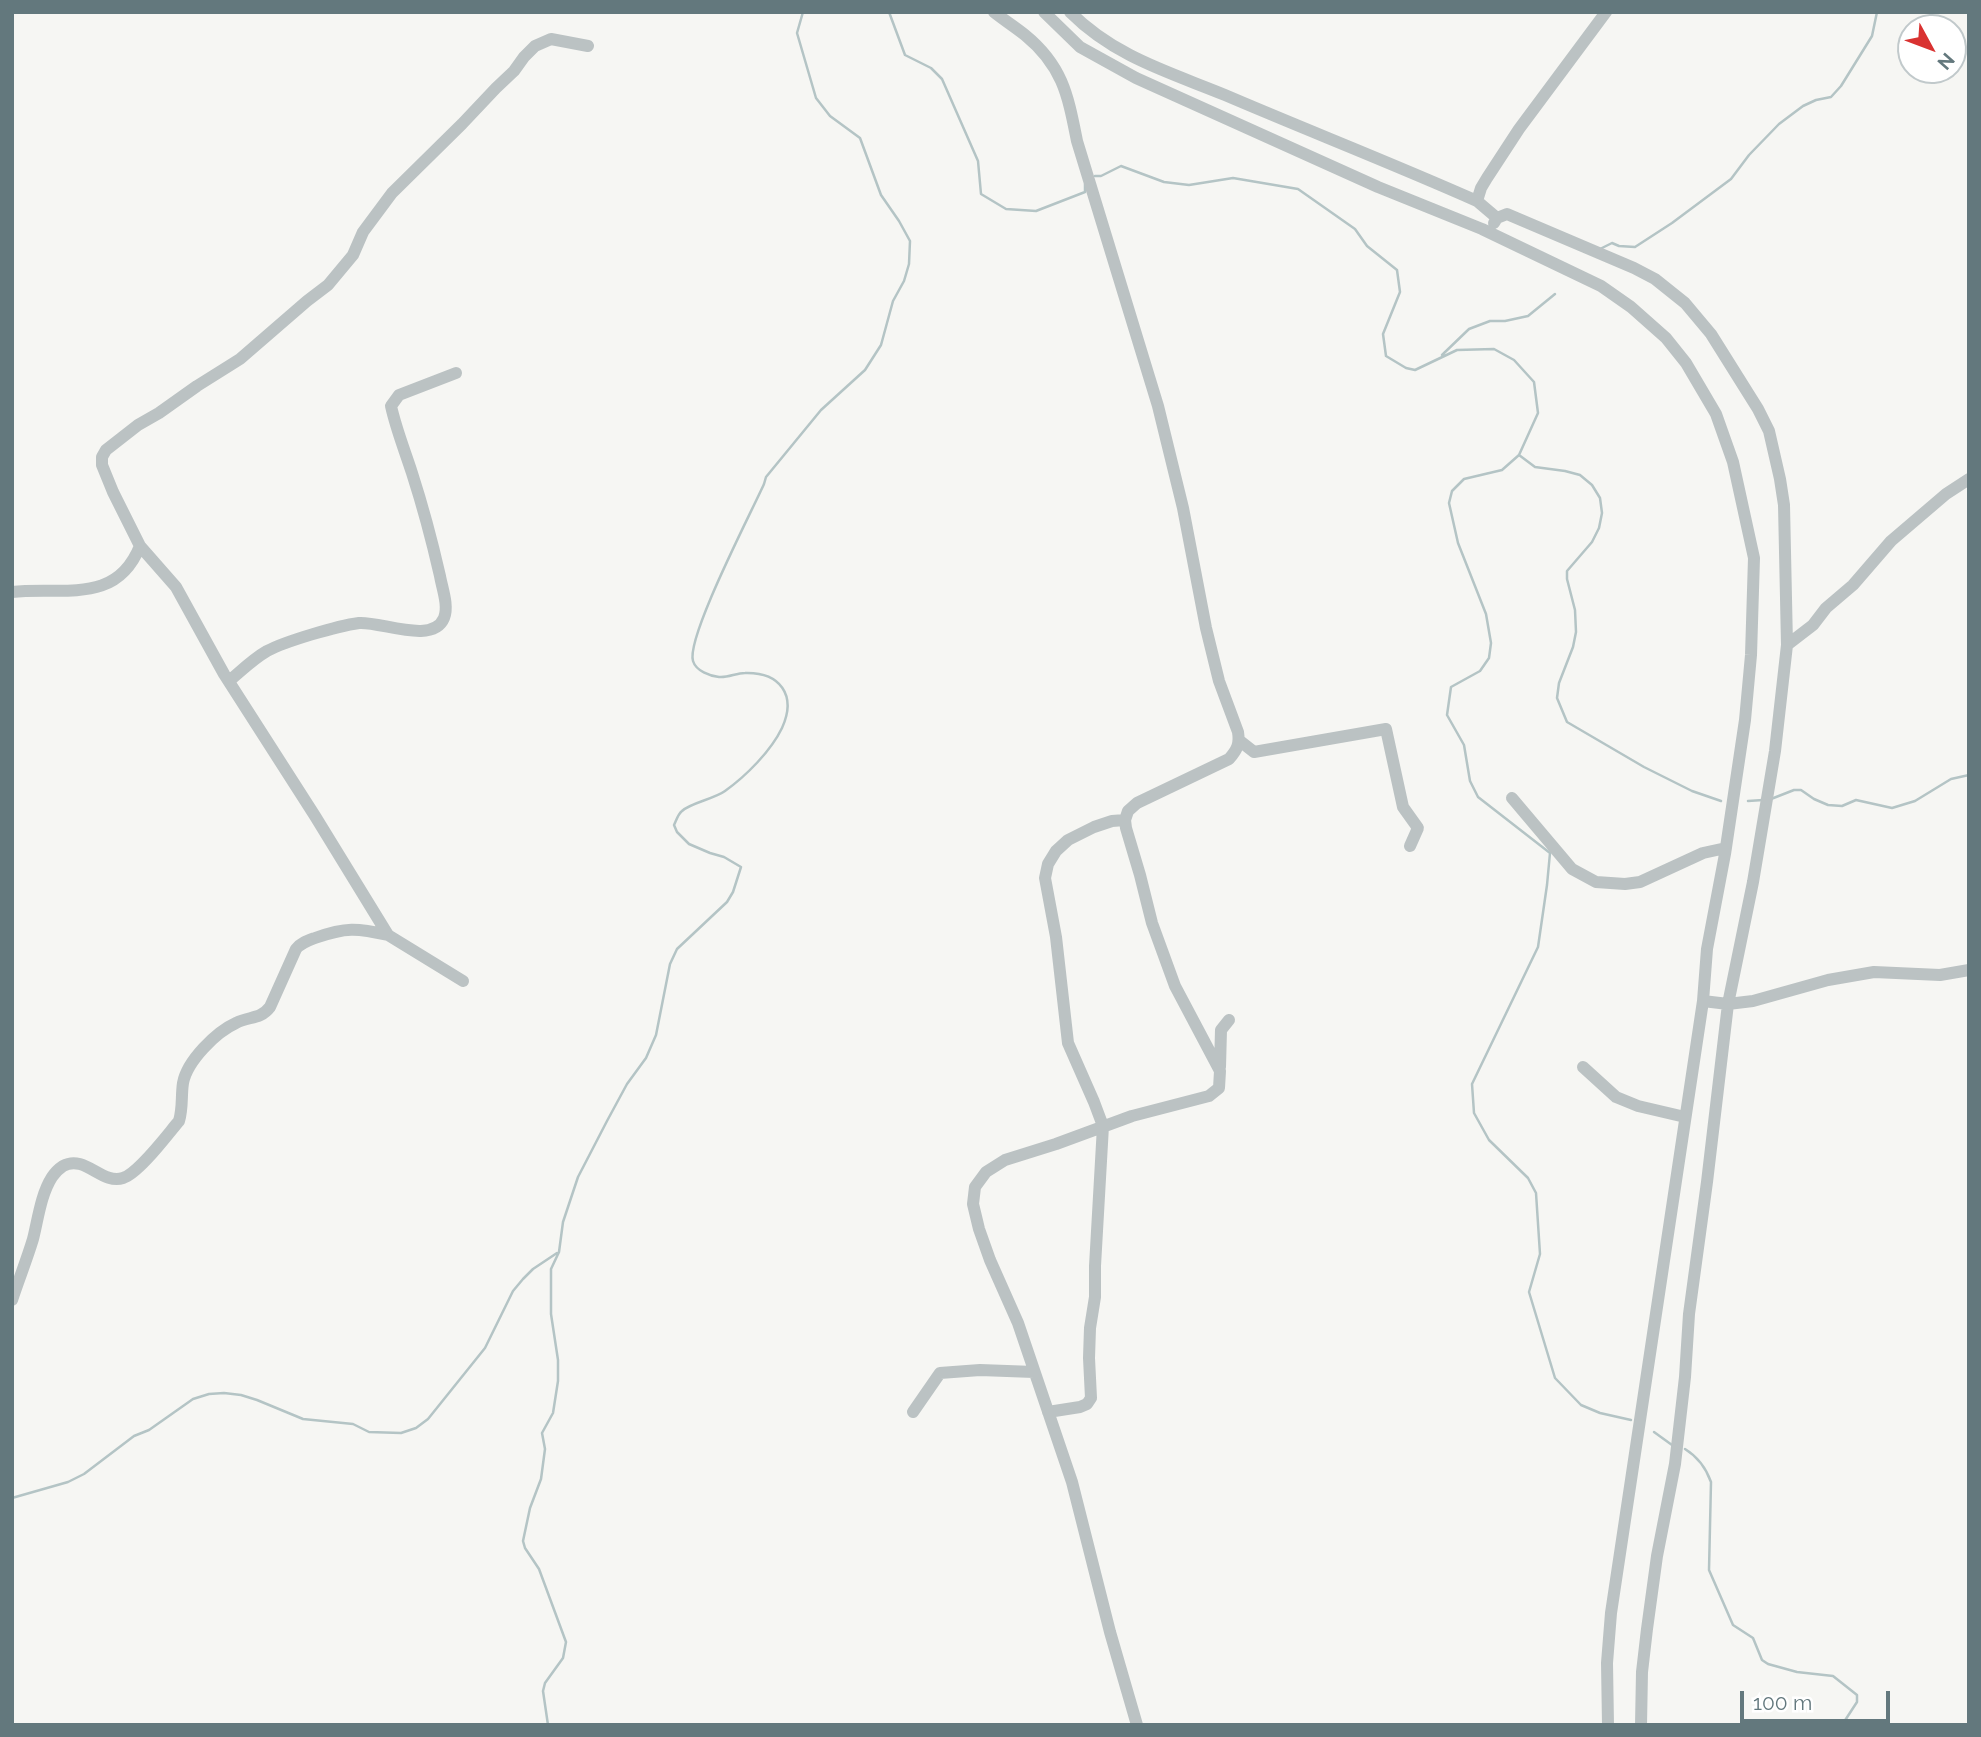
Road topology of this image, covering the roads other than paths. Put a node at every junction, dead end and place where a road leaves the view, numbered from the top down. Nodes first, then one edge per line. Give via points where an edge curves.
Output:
1 (994, 12) edge
2 (1044, 12) edge
3 (1070, 12) edge
4 (1606, 12) edge
5 (588, 46) dead end
6 (1477, 201) junction
7 (1497, 218) junction
8 (1489, 233) junction
9 (456, 373) dead end
10 (1968, 479) edge
11 (140, 545) junction
12 (12, 592) edge
13 (1787, 645) junction
14 (229, 681) junction
15 (1240, 741) junction
16 (1512, 798) dead end
17 (1125, 820) junction
18 (1410, 846) dead end
19 (1726, 848) junction
20 (388, 935) junction
21 (1969, 970) edge
22 (463, 981) dead end
23 (1703, 1001) junction
24 (1728, 1004) junction
25 (1229, 1020) dead end
26 (1583, 1067) dead end
27 (1220, 1071) junction
28 (1685, 1117) junction
29 (1103, 1126) junction
30 (12, 1300) edge
31 (1034, 1372) junction
32 (913, 1412) dead end
33 (1048, 1412) junction
34 (1137, 1725) edge
35 (1608, 1725) edge
36 (1641, 1725) edge

1 - 15 street via 1050,60 1068,96 1077,141 1172,459 1206,628
2 - 8 street via 1080,47 1136,78
3 - 6 street via 1114,47 1157,70
4 - 6 street via 1519,129
5 - 11 street via 551,38 535,46 392,193 354,254 328,285 240,359 106,450 104,472
6 - 7 street
7 - 8 street
7 - 13 street via 1507,214 1634,268 1669,289 1711,334 1769,431 1784,505
8 - 19 street via 1601,286 1631,307 1686,363 1716,414 1733,461 1754,558 1745,720
9 - 14 street via 399,395 391,406 438,567 444,618 428,631 359,623 327,631 267,651
10 - 13 street via 1891,541 1813,625
11 - 12 street via 130,564 109,584 74,592
11 - 14 street via 176,587
13 - 24 street via 1773,765
14 - 20 street
15 - 17 street via 1229,759 1137,803
15 - 18 street via 1254,752 1386,729 1403,807 1418,828
16 - 19 street via 1572,869 1595,882 1640,883 1703,853
17 - 27 street via 1152,923 1175,986
17 - 29 street via 1094,827 1068,840 1048,864 1045,878 1068,1043
19 - 23 street via 1707,949
20 - 22 street
20 - 30 street via 347,929 301,944 264,1014 234,1023 199,1054 184,1081 179,1121 136,1171 112,1180 79,1163 65,1165 52,1176
21 - 24 street via 1940,975 1874,972
23 - 24 street
23 - 28 street
24 - 36 street via 1675,1464 1647,1629
25 - 27 street via 1221,1030
26 - 28 street via 1616,1097
27 - 29 street via 1219,1088 1209,1096
28 - 35 street via 1611,1614
29 - 31 street via 1005,1160 985,1172 975,1187 973,1204 979,1229
29 - 33 street via 1096,1297 1088,1358 1091,1398 1080,1407
31 - 32 street via 940,1373
31 - 33 street
33 - 34 street via 1072,1482

